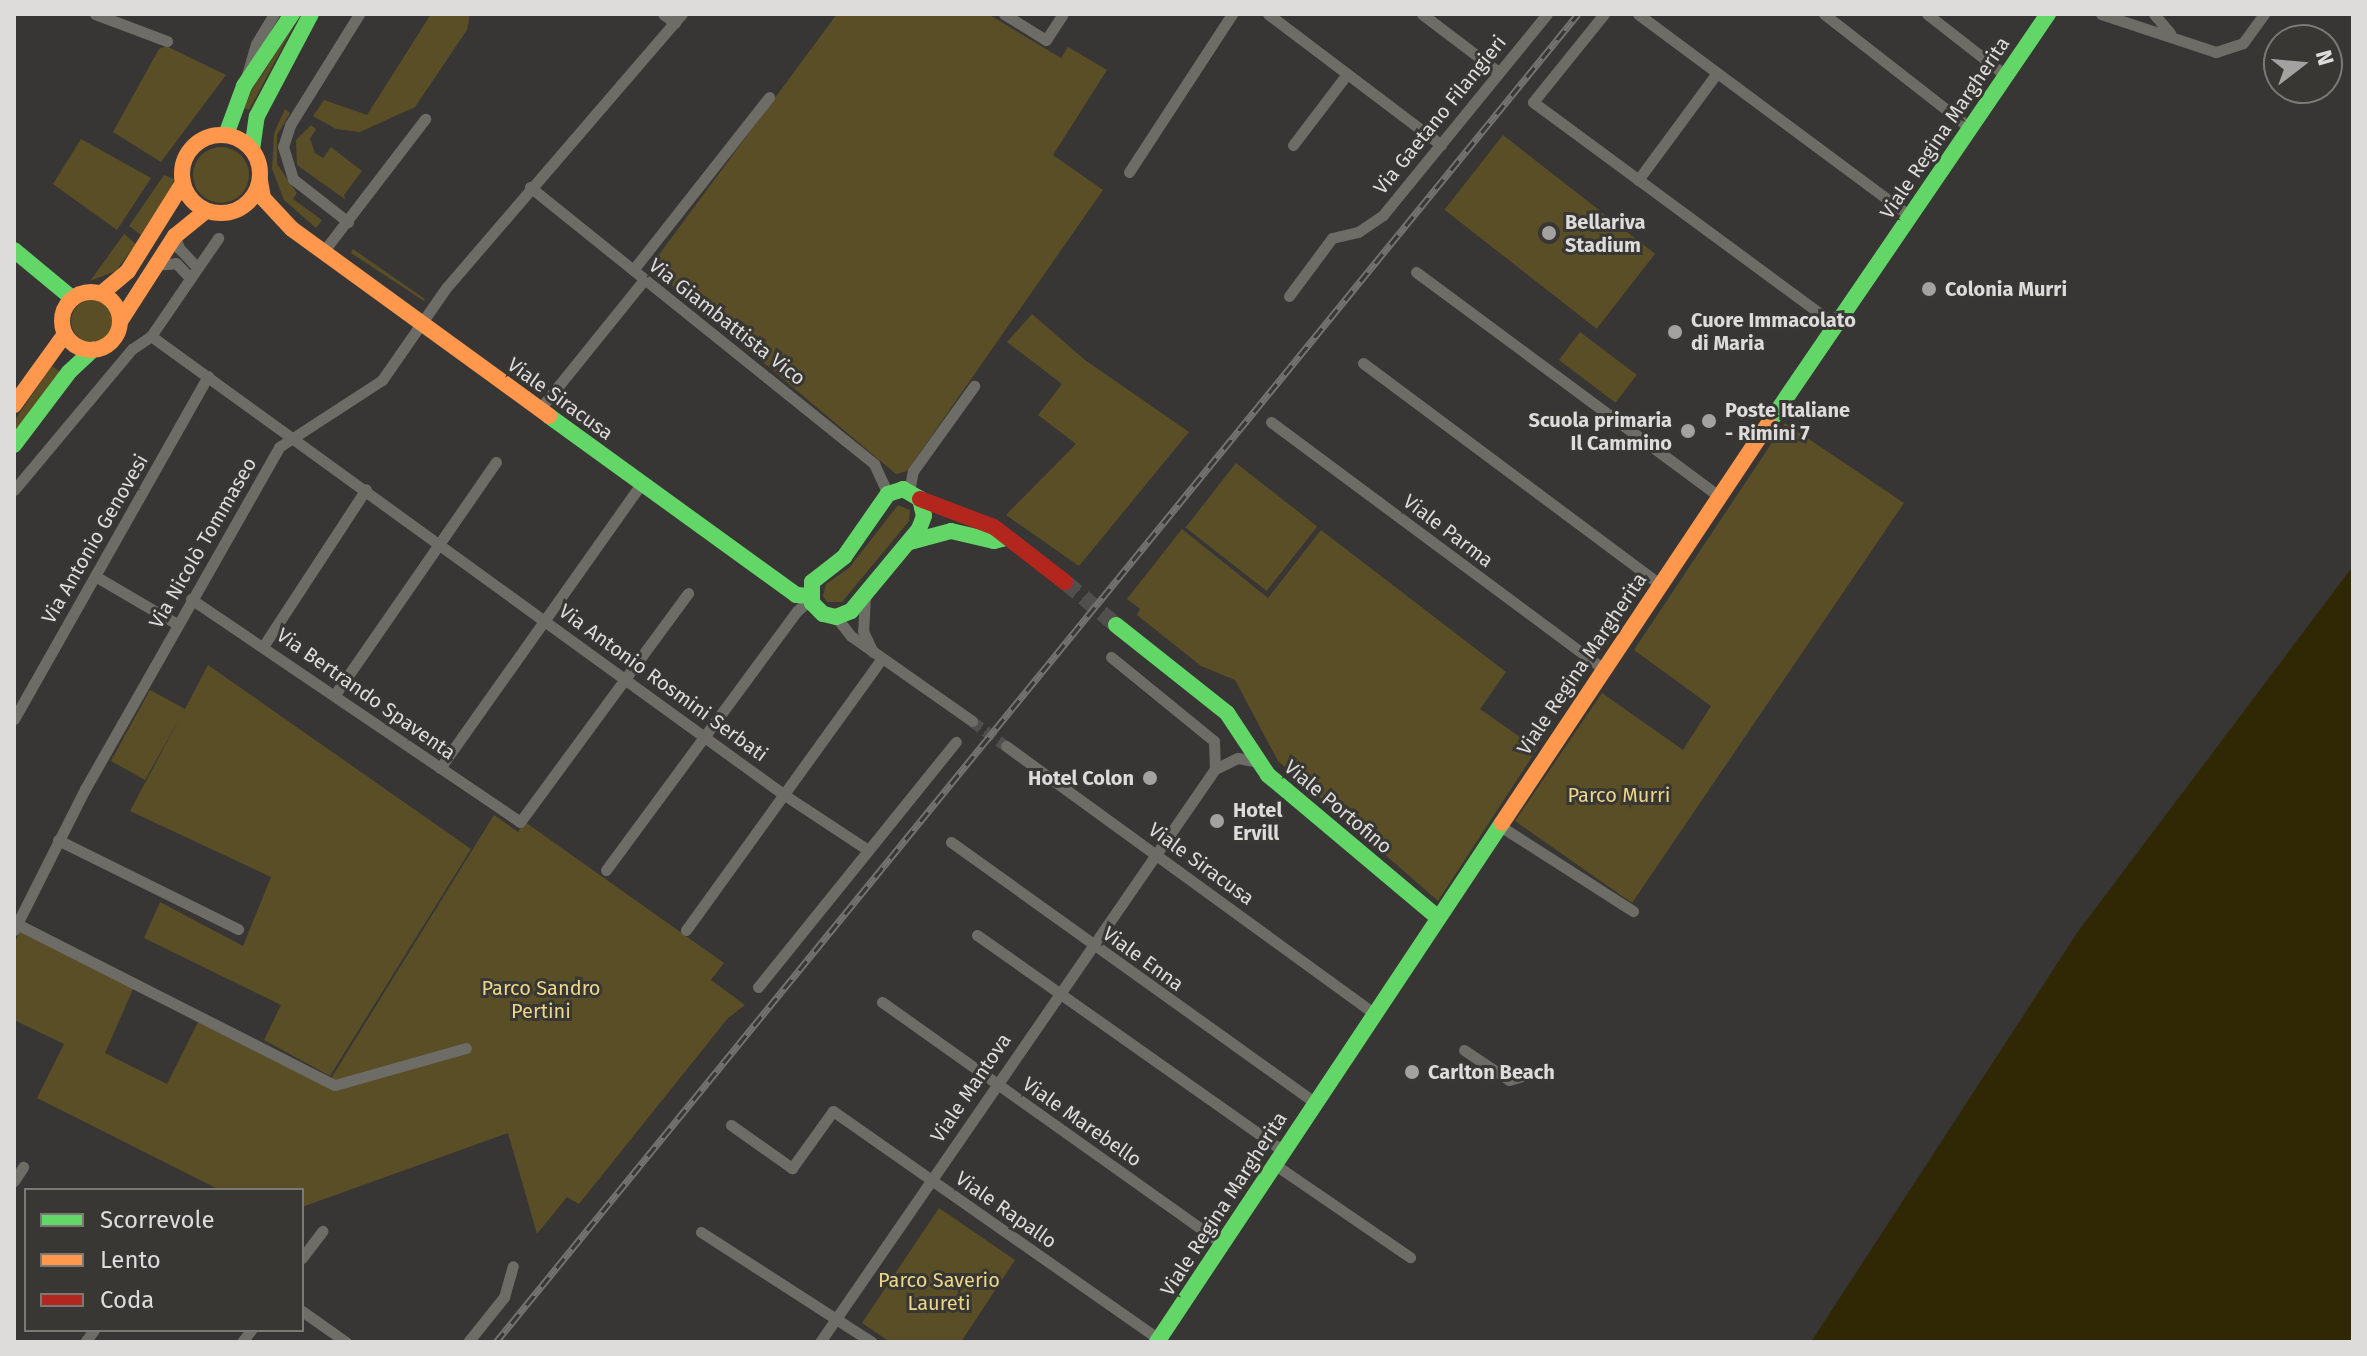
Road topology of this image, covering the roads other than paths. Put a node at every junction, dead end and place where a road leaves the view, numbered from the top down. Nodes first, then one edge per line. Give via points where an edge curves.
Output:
1 (95, 14) edge
2 (274, 14) edge
3 (292, 14) edge
4 (311, 14) edge
5 (359, 14) edge
6 (663, 14) edge
7 (1004, 14) edge
8 (1063, 14) edge
9 (1232, 14) edge
10 (1268, 14) edge
11 (1422, 14) edge
12 (1547, 14) edge
13 (1604, 14) edge
14 (1638, 14) edge
15 (1824, 14) edge
16 (1927, 14) edge
17 (2048, 14) edge
18 (2101, 14) edge
19 (2138, 14) edge
20 (2154, 14) edge
21 (2264, 14) edge
22 (679, 18) edge
23 (2125, 25) junction
24 (2173, 36) junction
25 (167, 41) dead end
26 (1497, 71) junction
27 (1717, 73) junction
28 (1347, 74) junction
29 (2005, 75) junction
30 (244, 86) junction
31 (769, 97) dead end
32 (425, 119) dead end
33 (1970, 128) junction
34 (226, 135) junction
35 (1293, 145) dead end
36 (1441, 145) junction
37 (252, 150) junction
38 (1129, 172) dead end
39 (1638, 180) junction
40 (260, 181) junction
41 (183, 183) junction
42 (530, 187) junction
43 (206, 211) junction
44 (226, 214) junction
45 (1910, 216) junction
46 (348, 222) junction
47 (292, 229) junction
48 (175, 236) junction
49 (218, 238) dead end
50 (14, 250) edge
51 (323, 252) junction
52 (155, 265) junction
53 (633, 270) junction
54 (194, 272) junction
55 (1416, 272) dead end
56 (644, 280) junction
57 (102, 293) junction
58 (1289, 296) dead end
59 (72, 298) junction
60 (121, 320) junction
61 (424, 324) junction
62 (1834, 324) junction
63 (65, 334) junction
64 (151, 336) junction
65 (93, 350) junction
66 (1363, 363) dead end
67 (208, 376) junction
68 (974, 386) dead end
69 (14, 405) edge
70 (539, 410) junction
71 (1271, 422) dead end
72 (296, 437) junction
73 (14, 445) edge
74 (496, 462) dead end
75 (641, 484) junction
76 (366, 489) junction
77 (14, 490) edge
78 (888, 494) junction
79 (914, 495) junction
80 (1719, 496) junction
81 (1005, 538) junction
82 (439, 542) junction
83 (907, 544) junction
84 (820, 574) junction
85 (95, 576) junction
86 (772, 578) junction
87 (1065, 582) tunnel mouth
88 (1660, 584) junction
89 (688, 593) dead end
90 (866, 593) junction
91 (191, 599) junction
92 (813, 602) junction
93 (836, 617) junction
94 (544, 622) junction
95 (177, 624) junction
96 (1116, 625) tunnel mouth
97 (264, 645) junction
98 (878, 655) junction
99 (1111, 657) dead end
100 (1603, 669) junction
101 (622, 678) junction
102 (336, 693) junction
103 (14, 719) edge
104 (972, 721) tunnel mouth
105 (704, 736) junction
106 (956, 742) dead end
107 (1006, 746) tunnel mouth
108 (1258, 762) junction
109 (440, 768) junction
110 (1215, 769) junction
111 (783, 794) junction
112 (1500, 826) junction
113 (58, 840) junction
114 (951, 842) dead end
115 (868, 850) junction
116 (1153, 854) junction
117 (606, 870) dead end
118 (1633, 911) dead end
119 (1437, 917) junction
120 (16, 927) edge
121 (238, 929) dead end
122 (686, 930) dead end
123 (977, 935) dead end
124 (1092, 945) junction
125 (758, 987) dead end
126 (1060, 991) junction
127 (882, 1002) dead end
128 (1374, 1013) junction
129 (466, 1048) dead end
130 (1464, 1050) dead end
131 (1522, 1076) dead end
132 (996, 1083) junction
133 (1315, 1103) junction
134 (731, 1125) dead end
135 (1278, 1158) junction
136 (23, 1167) dead end
137 (931, 1179) junction
138 (14, 1181) edge
139 (322, 1231) dead end
140 (701, 1232) dead end
141 (1223, 1244) junction
142 (304, 1255) edge
143 (1410, 1257) dead end
144 (513, 1266) dead end
145 (304, 1312) edge
146 (836, 1319) junction
147 (1158, 1340) edge
148 (346, 1342) edge
149 (468, 1342) edge
150 (820, 1342) edge
151 (872, 1342) edge

1 - 25 street
2 - 30 street via 256,44
3 - 30 street
4 - 37 street via 257,116
5 - 46 street via 290,125 283,147 293,179
6 - 22 street
7 - 8 street via 1046,40
9 - 38 street
10 - 28 street
11 - 26 street
12 - 26 street, Via Gaetano Filangieri
13 - 39 street via 1533,102
14 - 27 street
15 - 33 street
16 - 29 street
17 - 29 street, Viale Regina Margherita
18 - 23 street
19 - 23 street
20 - 24 street
21 - 24 street via 2243,43 2216,52
22 - 42 street, Via Nicolò Tommaseo
23 - 24 street
26 - 36 street, Via Gaetano Filangieri
27 - 39 street
27 - 45 street
28 - 35 street
28 - 36 street
29 - 33 street, Viale Regina Margherita
30 - 34 street
31 - 53 street
32 - 46 street
33 - 45 street, Viale Regina Margherita
34 - 37 street
34 - 41 street via 209,137 189,151
36 - 58 street, Via Gaetano Filangieri via 1383,215 1358,232 1332,238
37 - 40 street
39 - 62 street
40 - 44 street via 248,203
40 - 47 street, Viale Siracusa via 263,198
41 - 43 street via 194,203
41 - 57 street via 128,271
42 - 53 street, Via Giambattista Vico
42 - 61 street, Via Nicolò Tommaseo
43 - 44 street
43 - 48 street
44 - 47 street, Viale Siracusa via 266,216
45 - 62 street, Viale Regina Margherita
46 - 51 street
47 - 51 street, Viale Siracusa
48 - 52 street
48 - 54 street
49 - 54 street
50 - 59 street
51 - 61 street, Viale Siracusa
52 - 54 street via 176,263
52 - 60 street
53 - 56 street, Via Giambattista Vico
54 - 64 street
55 - 80 street
56 - 70 street
56 - 78 street, Via Giambattista Vico via 874,464
57 - 59 street
57 - 60 street via 113,301
59 - 63 street via 62,319
60 - 65 street via 113,341
61 - 70 street, Viale Siracusa
61 - 72 street, Via Nicolò Tommaseo via 382,380
62 - 80 street, Viale Regina Margherita
63 - 65 street via 77,347
63 - 69 street
64 - 67 street, Via Antonio Rosmini Serbati
64 - 77 street via 132,349
65 - 73 street via 69,372
66 - 88 street
67 - 72 street, Via Antonio Rosmini Serbati
67 - 85 street, Via Antonio Genovesi
68 - 79 street via 913,471
70 - 75 street, Viale Siracusa
71 - 100 street, Viale Parma
72 - 76 street, Via Antonio Rosmini Serbati
72 - 91 street, Via Nicolò Tommaseo via 279,447
74 - 82 street
75 - 86 street, Viale Siracusa
75 - 94 street
76 - 82 street, Via Antonio Rosmini Serbati
76 - 97 street
78 - 79 street
78 - 84 street via 844,557
79 - 81 street via 994,527
79 - 83 street via 922,523
80 - 88 street, Viale Regina Margherita
81 - 83 street via 994,541 951,531
81 - 87 street
82 - 94 street, Via Antonio Rosmini Serbati
82 - 102 street
83 - 90 street
84 - 86 street via 802,581
84 - 92 street
85 - 95 street
85 - 103 street, Via Antonio Genovesi
86 - 92 street, Viale Siracusa
88 - 100 street, Viale Regina Margherita
89 - 101 street
90 - 93 street via 851,611
90 - 98 street via 862,623
91 - 95 street, Via Nicolò Tommaseo
91 - 97 street, Via Bertrando Spaventa
92 - 93 street, Viale Siracusa
92 - 105 street via 797,611
93 - 98 street
94 - 101 street, Via Antonio Rosmini Serbati
94 - 109 street
95 - 113 street, Via Nicolò Tommaseo
96 - 108 street, Viale Portofino via 1227,713
97 - 102 street, Via Bertrando Spaventa
98 - 104 street
98 - 111 street
99 - 110 street via 1214,741
100 - 112 street, Viale Regina Margherita
101 - 105 street, Via Antonio Rosmini Serbati
101 - 109 street, Via Bertrando Spaventa via 520,822
102 - 109 street, Via Bertrando Spaventa
105 - 111 street, Via Antonio Rosmini Serbati
105 - 117 street
106 - 115 street
107 - 116 street, Viale Siracusa
108 - 110 street via 1238,758
108 - 119 street, Viale Portofino
110 - 116 street, Viale Mantova
111 - 115 street, Via Antonio Rosmini Serbati
111 - 122 street
112 - 118 street
112 - 119 street, Viale Regina Margherita
113 - 120 street, Via Nicolò Tommaseo
113 - 121 street
114 - 124 street, Viale Enna
115 - 125 street
116 - 124 street, Viale Mantova
116 - 128 street, Viale Siracusa
119 - 128 street, Viale Regina Margherita
120 - 129 street via 335,1085
123 - 126 street
124 - 126 street, Viale Mantova
124 - 133 street, Viale Enna
126 - 132 street, Viale Mantova
126 - 135 street
127 - 132 street, Viale Marebello
128 - 133 street, Viale Regina Margherita
130 - 131 street via 1509,1080
132 - 137 street, Viale Mantova
132 - 141 street, Viale Marebello
133 - 135 street, Viale Regina Margherita
134 - 137 street, Viale Rapallo via 792,1168 833,1111
135 - 141 street, Viale Regina Margherita
135 - 143 street
136 - 138 street
137 - 146 street, Viale Mantova
137 - 147 street, Viale Rapallo
139 - 142 street
140 - 146 street
141 - 147 street, Viale Regina Margherita
144 - 149 street via 504,1297
145 - 148 street
146 - 150 street, Viale Mantova
146 - 151 street

